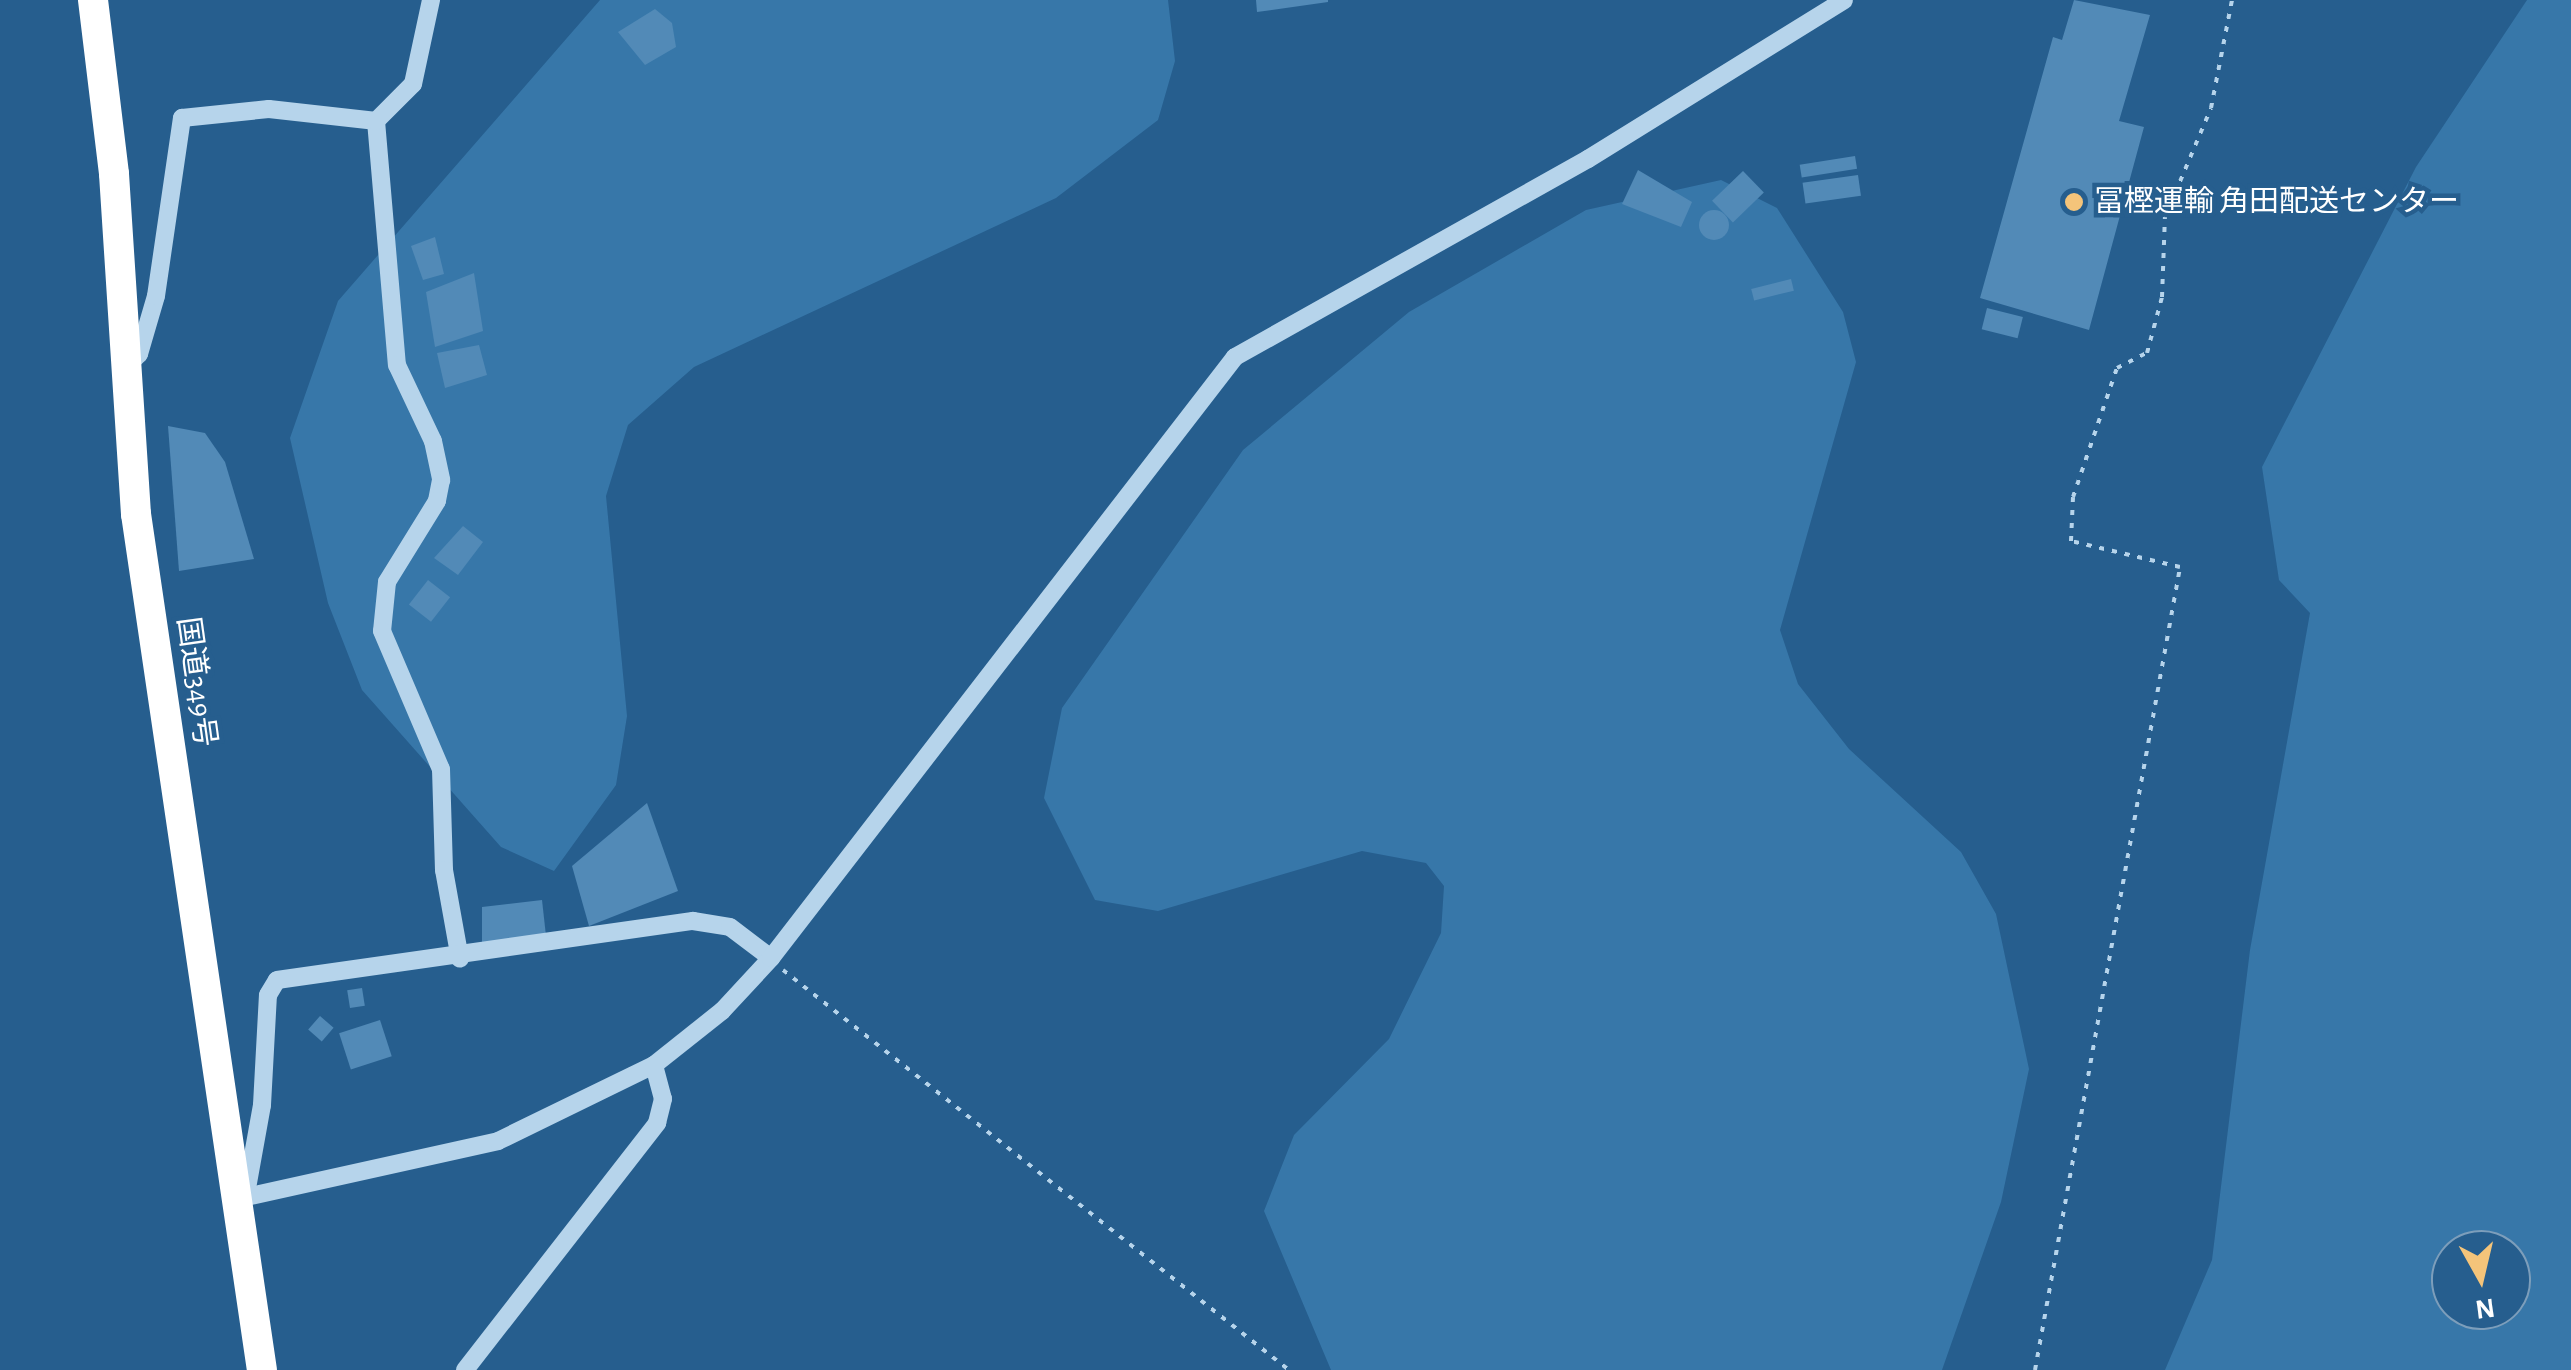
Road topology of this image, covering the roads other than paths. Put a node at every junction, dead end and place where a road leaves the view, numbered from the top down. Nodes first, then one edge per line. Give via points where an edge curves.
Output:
1 (94, 0) edge
2 (431, 0) edge
3 (1844, 0) edge
4 (376, 121) junction
5 (127, 366) junction
6 (460, 958) junction
7 (770, 958) junction
8 (654, 1065) junction
9 (242, 1198) junction
10 (262, 1370) edge
11 (464, 1370) edge

1 - 5 highway, 国道349号
2 - 4 street via 412,84
3 - 7 street via 1588,160 1234,356
4 - 5 street via 270,110 182,118 156,296 139,354
4 - 6 street via 397,365 433,441 441,480 437,501 387,582 382,632 441,768 444,870
5 - 9 highway, 国道349号 via 136,514
6 - 7 street via 715,920
6 - 9 street via 286,976 270,988
7 - 8 street via 722,1011
8 - 9 street via 498,1141
8 - 11 street via 663,1100 657,1124
9 - 10 highway, 国道349号

